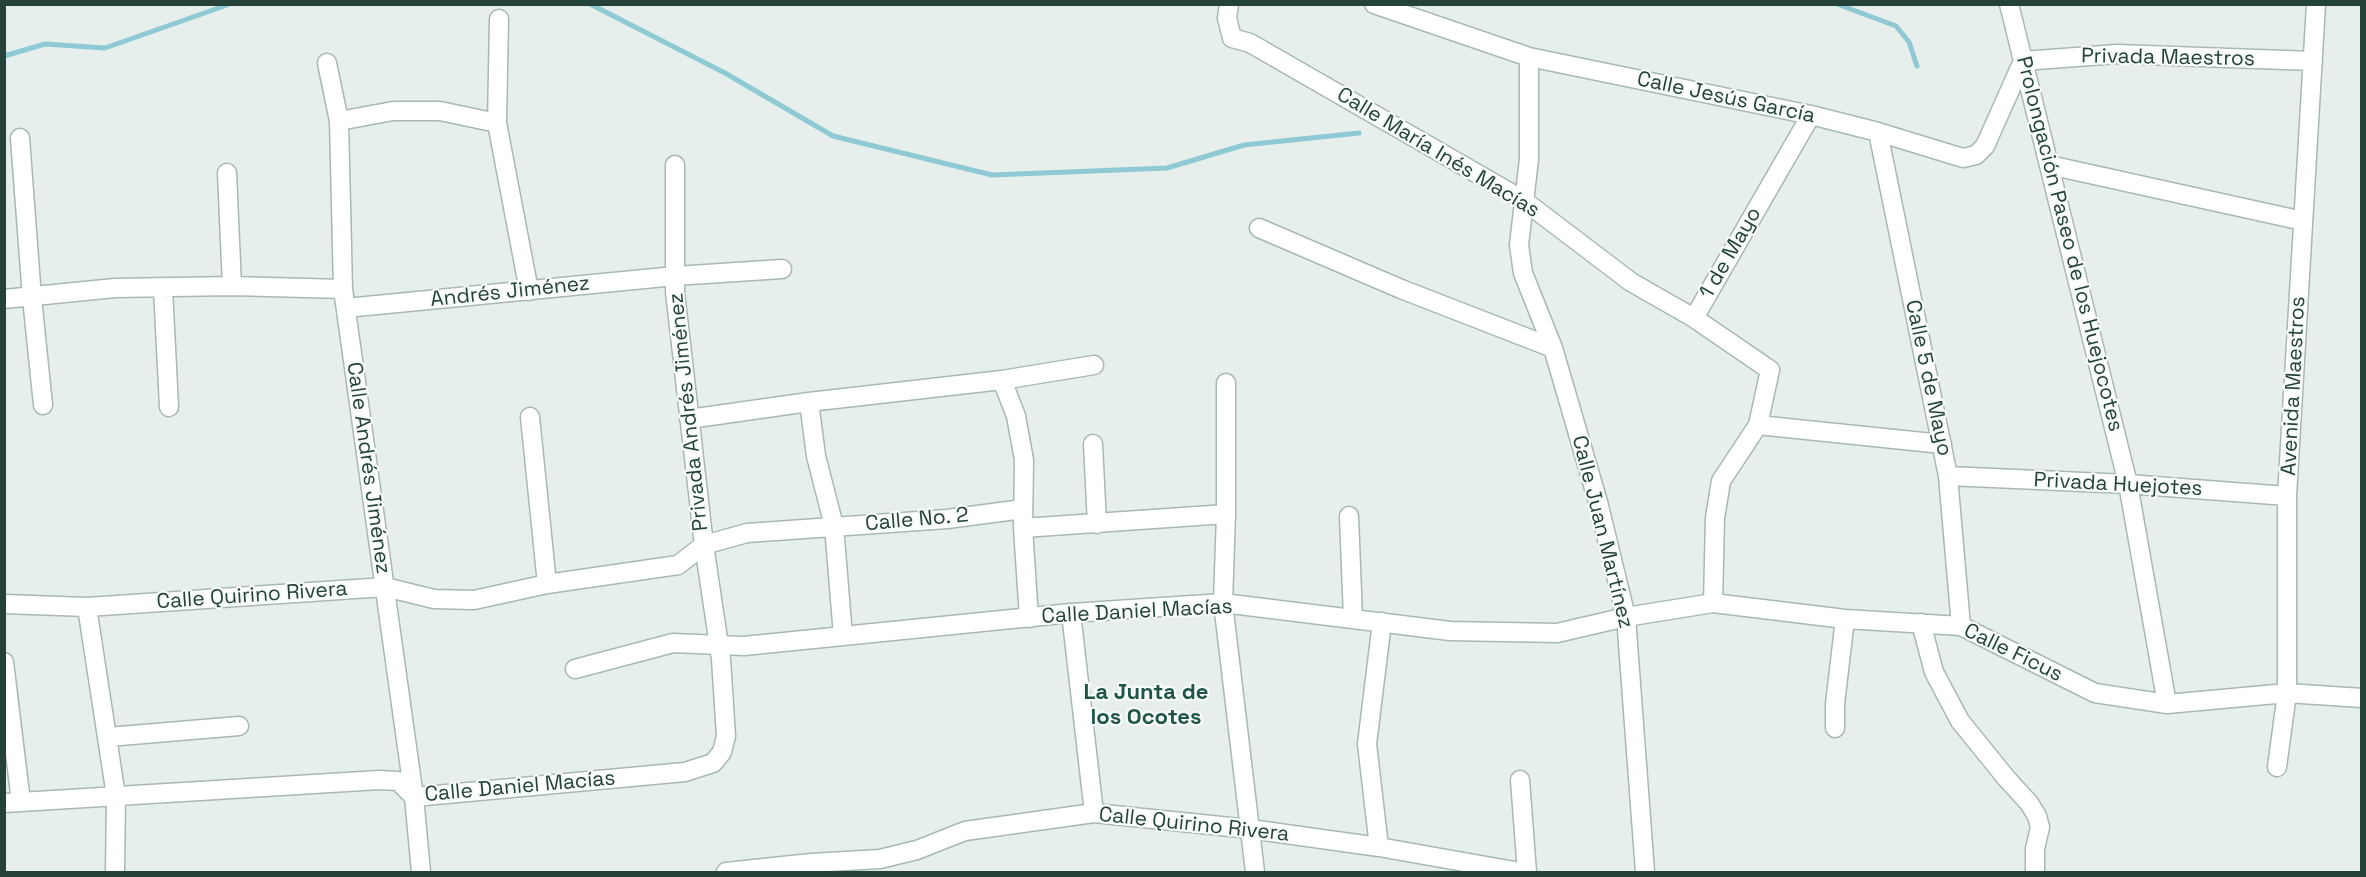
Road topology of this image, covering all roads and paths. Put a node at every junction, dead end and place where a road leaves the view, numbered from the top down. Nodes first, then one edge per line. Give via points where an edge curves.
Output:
1 (1229, 4) edge
2 (1374, 4) edge
3 (2009, 4) edge
4 (2316, 4) edge
5 (499, 19) dead end
6 (1529, 57) junction
7 (2023, 61) junction
8 (2313, 61) junction
9 (327, 63) dead end
10 (1811, 115) junction
11 (339, 121) junction
12 (497, 123) junction
13 (1878, 132) junction
14 (20, 138) dead end
15 (675, 165) dead end
16 (2049, 165) junction
17 (227, 173) dead end
18 (1523, 200) junction
19 (2303, 221) junction
20 (1259, 228) dead end
21 (782, 269) dead end
22 (675, 276) junction
23 (232, 286) junction
24 (163, 288) junction
25 (343, 290) junction
26 (529, 291) junction
27 (32, 298) junction
28 (4, 299) edge
29 (346, 308) junction
30 (1694, 318) junction
31 (1553, 348) junction
32 (1094, 365) dead end
33 (1002, 380) junction
34 (1226, 383) dead end
35 (809, 402) junction
36 (43, 405) dead end
37 (169, 407) dead end
38 (530, 417) dead end
39 (689, 419) junction
40 (1758, 425) junction
41 (1093, 444) dead end
42 (1942, 444) junction
43 (1948, 476) junction
44 (2128, 484) junction
45 (2287, 496) junction
46 (1023, 509) junction
47 (1226, 514) junction
48 (1350, 516) dead end
49 (1096, 524) junction
50 (834, 526) junction
51 (1023, 528) junction
52 (704, 545) junction
53 (548, 584) junction
54 (385, 587) junction
55 (1223, 603) junction
56 (1713, 603) junction
57 (4, 604) edge
58 (87, 607) junction
59 (1071, 613) junction
60 (1626, 617) junction
61 (1029, 618) junction
62 (1353, 618) junction
63 (1845, 619) junction
64 (1382, 622) junction
65 (1921, 623) junction
66 (1961, 626) junction
67 (843, 636) junction
68 (719, 651) junction
69 (4, 662) edge
70 (575, 669) dead end
71 (2287, 693) junction
72 (2361, 698) edge
73 (2167, 704) junction
74 (239, 726) dead end
75 (1835, 728) dead end
76 (108, 737) junction
77 (2277, 767) dead end
78 (1520, 780) dead end
79 (116, 796) junction
80 (414, 797) junction
81 (13, 802) edge
82 (1094, 813) junction
83 (1250, 829) junction
84 (1379, 847) junction
85 (115, 873) edge
86 (421, 873) edge
87 (726, 873) edge
88 (1255, 873) edge
89 (1520, 873) edge
90 (1527, 873) edge
91 (1646, 873) edge
92 (2035, 873) edge

1 - 18 street, Calle María Inés Macías via 1227,18 1233,38 1250,43
2 - 6 street, Calle Jesús García
3 - 7 street, Prolongación Paseo de los Huejocotes
4 - 8 street, Avenida Maestros
5 - 12 street
6 - 10 street, Calle Jesús García
6 - 18 street, Calle Juan Martínez via 1529,159
7 - 8 street, Privada Maestros via 2117,54
7 - 13 street, Calle Jesús García via 1985,146 1976,155 1963,158
7 - 16 street, Prolongación Paseo de los Huejocotes
8 - 19 street, Avenida Maestros
9 - 11 street, Calle Andrés Jiménez
10 - 13 street, Calle Jesús García
10 - 30 street, 1 de Mayo
11 - 12 street via 393,111 440,111
11 - 25 street, Calle Andrés Jiménez
12 - 26 street
13 - 42 street, Calle 5 de Mayo
14 - 27 street
15 - 22 street, Privada Andrés Jiménez
16 - 19 street
16 - 44 street, Prolongación Paseo de los Huejocotes
17 - 23 street
18 - 30 street, Calle María Inés Macías via 1631,282
18 - 31 street, Calle Juan Martínez via 1519,245 1523,273
19 - 45 street, Avenida Maestros
20 - 31 street
21 - 22 street, Andrés Jiménez
22 - 26 street, Andrés Jiménez
22 - 39 street, Privada Andrés Jiménez
23 - 24 street
23 - 25 street
24 - 27 street via 115,288
24 - 37 street
25 - 29 street, Calle Andrés Jiménez
26 - 29 street, Andrés Jiménez
27 - 28 street
27 - 36 street
29 - 54 street, Calle Andrés Jiménez
30 - 40 street, 1 de Mayo via 1770,370
31 - 60 street, Calle Juan Martínez via 1598,502
32 - 33 street
33 - 35 street
33 - 46 street via 1016,416 1024,460
34 - 47 street
35 - 39 street
35 - 50 street via 816,456
38 - 53 street
39 - 52 street, Privada Andrés Jiménez
40 - 42 street
40 - 56 street, 1 de Mayo via 1721,481 1715,519
41 - 49 street
42 - 43 street, Calle 5 de Mayo
43 - 44 street, Privada Huejotes
43 - 66 street, Calle 5 de Mayo
44 - 45 street, Privada Huejotes
44 - 73 street, Prolongación Paseo de los Huejocotes
45 - 71 street, Avenida Maestros
46 - 50 street, Calle No. 2 via 947,519
46 - 51 street
47 - 49 street
47 - 55 street
48 - 62 street
49 - 51 street
50 - 52 street, Calle No. 2 via 747,533
50 - 67 street
51 - 61 street
52 - 53 street, Calle Quirino Rivera via 678,565
52 - 68 street, Privada Andrés Jiménez
53 - 54 street, Calle Quirino Rivera via 474,600 434,599
54 - 58 street, Calle Quirino Rivera
54 - 80 street, Calle Andrés Jiménez
55 - 59 street, Calle Daniel Macías
55 - 62 street, Calle Daniel Macías
55 - 83 street
56 - 60 street, Calle Ficus
56 - 63 street, Calle Ficus
57 - 58 street, Calle Quirino Rivera
58 - 76 street
59 - 61 street, Calle Daniel Macías
59 - 82 street
60 - 64 street, Calle Daniel Macías via 1557,633 1450,631
60 - 91 street, Calle Juan Martínez
61 - 67 street, Calle Daniel Macías
62 - 64 street, Calle Daniel Macías
63 - 65 street, Calle Ficus
63 - 75 street
64 - 84 street via 1367,744
65 - 66 street, Calle Ficus
65 - 92 street via 1934,672 1960,721 2037,816 2040,827
66 - 73 street, Calle Ficus via 2095,693
67 - 68 street, Calle Daniel Macías
68 - 70 street via 673,643
68 - 80 street, Calle Daniel Macías via 726,736 722,752 713,764 685,772
69 - 81 street
71 - 72 street, Calle Ficus
71 - 73 street, Calle Ficus
71 - 77 street, Avenida Maestros
74 - 76 street
76 - 79 street
78 - 90 street
79 - 80 street, Calle Daniel Macías via 379,780 398,781
79 - 81 street, Calle Daniel Macías
79 - 85 street
80 - 86 street, Calle Andrés Jiménez
82 - 83 street, Calle Quirino Rivera
82 - 87 street, Calle Quirino Rivera via 965,831 917,850 880,859
83 - 84 street, Calle Quirino Rivera
83 - 88 street
84 - 89 street, Calle Quirino Rivera

